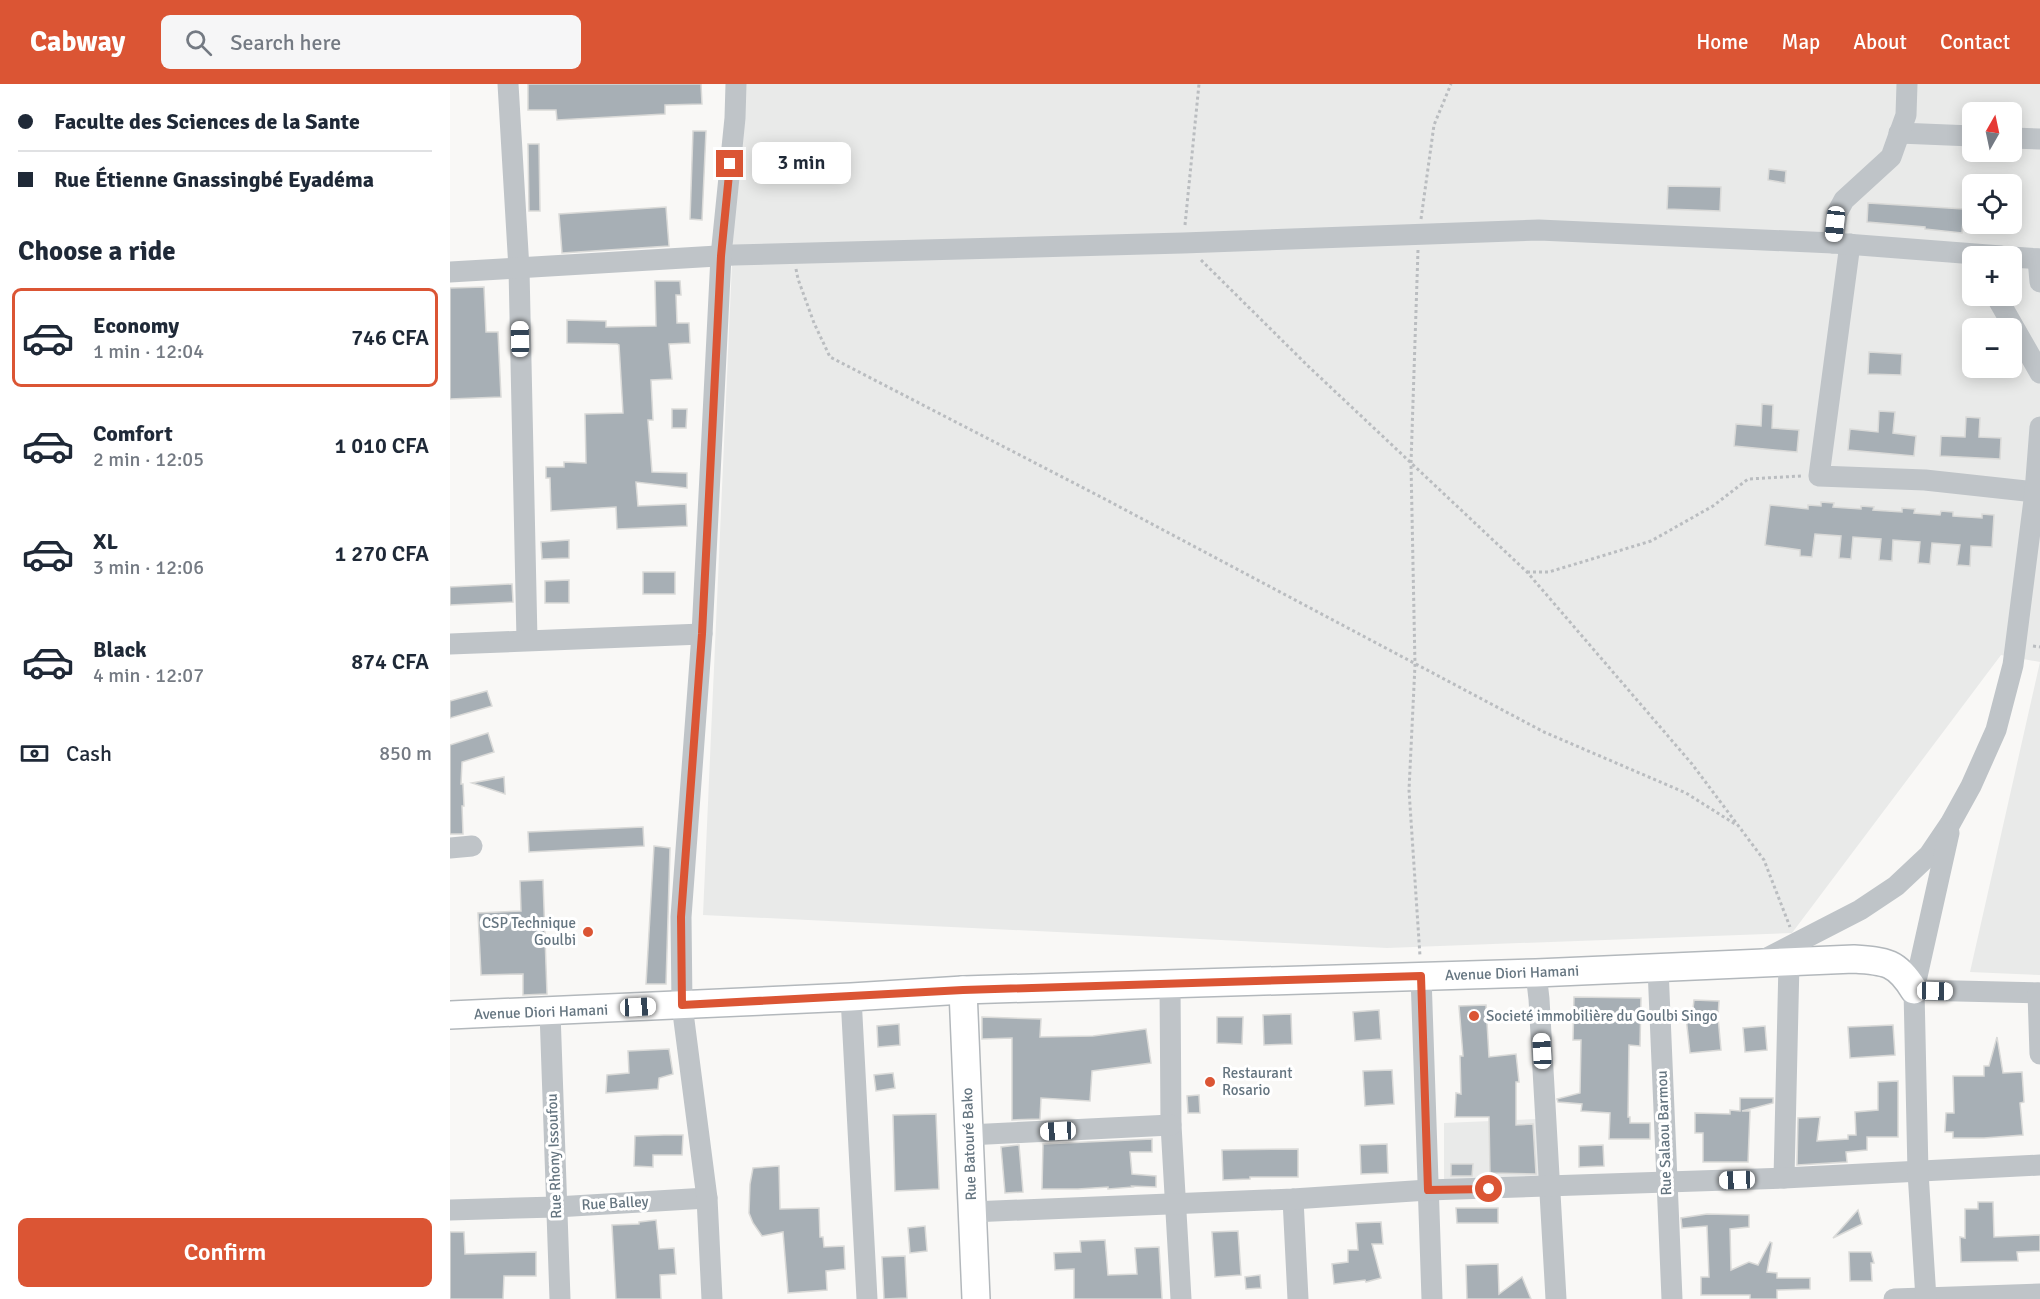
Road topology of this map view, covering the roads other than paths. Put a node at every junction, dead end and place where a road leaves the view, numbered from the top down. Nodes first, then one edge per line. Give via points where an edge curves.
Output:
1 (508, 84) edge
2 (722, 84) edge
3 (736, 84) edge
4 (1908, 84) edge
5 (735, 118) junction
6 (1899, 133) junction
7 (1962, 136) edge
8 (2022, 138) edge
9 (2040, 139) edge
10 (1841, 244) junction
11 (1962, 255) edge
12 (721, 256) junction
13 (2022, 258) edge
14 (2039, 259) edge
15 (519, 269) junction
16 (450, 272) edge
17 (2040, 282) edge
18 (2002, 306) edge
19 (2040, 373) edge
20 (2040, 427) edge
21 (2035, 492) junction
22 (2040, 598) edge
23 (2020, 615) junction
24 (702, 634) junction
25 (527, 640) junction
26 (450, 644) edge
27 (1950, 824) junction
28 (472, 846) dead end
29 (450, 848) edge
30 (1789, 963) junction
31 (1754, 964) junction
32 (1658, 968) junction
33 (1536, 973) junction
34 (1421, 976) junction
35 (1170, 984) junction
36 (963, 990) junction
37 (1914, 990) junction
38 (2039, 993) edge
39 (851, 997) junction
40 (682, 1005) junction
41 (550, 1012) junction
42 (450, 1015) edge
43 (2040, 1054) edge
44 (1171, 1125) junction
45 (968, 1135) junction
46 (2040, 1165) edge
47 (1918, 1172) junction
48 (1784, 1178) junction
49 (1666, 1182) junction
50 (1550, 1187) junction
51 (1428, 1190) junction
52 (707, 1198) junction
53 (1293, 1199) junction
54 (1175, 1203) junction
55 (556, 1207) junction
56 (450, 1210) edge
57 (971, 1212) junction
58 (2040, 1294) edge
59 (560, 1299) edge
60 (712, 1299) edge
61 (867, 1299) edge
62 (976, 1299) edge
63 (1181, 1299) edge
64 (1298, 1299) edge
65 (1432, 1299) edge
66 (1556, 1299) edge
67 (1672, 1299) edge
68 (1894, 1299) edge
69 (1926, 1299) edge

1 - 15 street
2 - 5 street
3 - 5 street
4 - 6 street via 1906,115
5 - 12 street
6 - 7 street
6 - 10 street via 1891,157 1844,201 1837,213
8 - 9 street
10 - 11 street
10 - 12 street via 1569,231
10 - 21 street via 1819,476 1925,480
12 - 15 street
12 - 24 street
13 - 14 street
14 - 17 street
15 - 16 street
15 - 25 street
18 - 19 street
20 - 21 street
21 - 23 street
22 - 23 street
23 - 27 street via 2013,665 1996,730
24 - 25 street
24 - 40 street via 681,917
25 - 26 street
27 - 31 street via 1929,855 1896,886 1860,910
27 - 37 street
28 - 29 street
30 - 31 main road, Avenue Diori Hamani
30 - 37 main road, Avenue Diori Hamani via 1876,960 1894,965
30 - 48 street
31 - 32 main road, Avenue Diori Hamani
32 - 33 main road, Avenue Diori Hamani
32 - 49 street, Rue Salaou Barmou
33 - 34 main road, Avenue Diori Hamani
33 - 50 street
34 - 35 main road, Avenue Diori Hamani
34 - 51 street
35 - 36 main road, Avenue Diori Hamani
35 - 44 street
36 - 39 main road, Avenue Diori Hamani
36 - 45 main road, Rue Batouré Bako
37 - 38 street
37 - 47 street
38 - 43 street
39 - 40 main road, Avenue Diori Hamani
39 - 61 street
40 - 41 main road, Avenue Diori Hamani
40 - 52 street
41 - 42 main road, Avenue Diori Hamani
41 - 55 street, Rue Rhony Issoufou
44 - 45 street
44 - 54 street
45 - 57 main road, Rue Batouré Bako
46 - 47 street
47 - 48 street
47 - 69 street
48 - 49 street
49 - 50 street
49 - 67 street, Rue Salaou Barmou
50 - 51 street
50 - 66 street
51 - 53 street
51 - 65 street
52 - 55 street, Rue Balley
52 - 60 street
53 - 54 street
53 - 64 street
54 - 57 street
54 - 63 street
55 - 56 street, Rue Balley
55 - 59 street, Rue Rhony Issoufou
57 - 62 main road, Rue Batouré Bako
58 - 69 street
68 - 69 street

